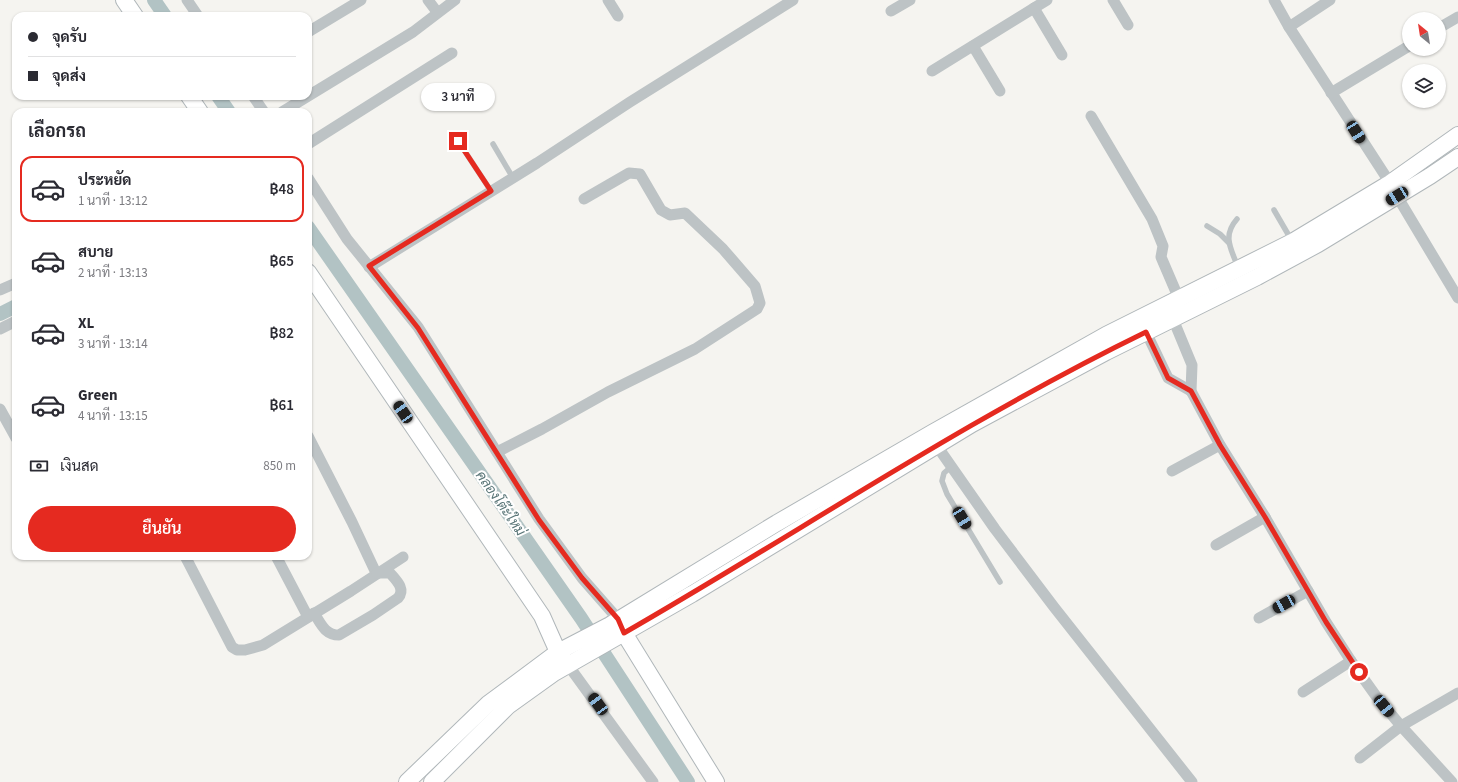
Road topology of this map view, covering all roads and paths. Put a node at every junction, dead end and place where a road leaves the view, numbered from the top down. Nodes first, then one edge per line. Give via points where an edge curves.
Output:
1 (124, 0) edge
2 (186, 0) edge
3 (361, 0) edge
4 (428, 0) edge
5 (454, 0) edge
6 (608, 0) edge
7 (793, 0) edge
8 (910, 0) edge
9 (1048, 0) edge
10 (1113, 0) edge
11 (1274, 0) edge
12 (1330, 0) edge
13 (1034, 8) junction
14 (891, 11) dead end
15 (132, 12) edge
16 (195, 12) edge
17 (437, 12) junction
18 (618, 16) dead end
19 (1458, 17) edge
20 (1446, 24) edge
21 (1128, 25) dead end
22 (1289, 27) junction
23 (312, 30) edge
24 (974, 46) junction
25 (1402, 50) edge
26 (452, 53) dead end
27 (1062, 55) dead end
28 (932, 71) dead end
29 (1000, 91) dead end
30 (1332, 93) junction
31 (312, 94) edge
32 (302, 100) edge
33 (289, 108) edge
34 (1092, 116) dead end
35 (1458, 135) edge
36 (312, 141) edge
37 (458, 141) dead end
38 (493, 144) dead end
39 (1458, 157) edge
40 (513, 178) junction
41 (312, 184) edge
42 (1394, 190) junction
43 (491, 191) junction
44 (584, 198) dead end
45 (1274, 210) dead end
46 (1237, 219) dead end
47 (1207, 226) dead end
48 (1292, 242) junction
49 (1229, 244) junction
50 (369, 266) junction
51 (1239, 269) junction
52 (312, 278) edge
53 (12, 285) edge
54 (0, 290) edge
55 (1458, 298) edge
56 (1179, 299) junction
57 (1173, 319) junction
58 (12, 323) edge
59 (0, 329) edge
60 (1146, 332) junction
61 (1191, 391) junction
62 (0, 409) edge
63 (12, 431) edge
64 (312, 444) edge
65 (1220, 445) junction
66 (937, 446) junction
67 (496, 452) junction
68 (952, 467) junction
69 (1172, 471) dead end
70 (1265, 517) junction
71 (1216, 545) dead end
72 (403, 557) dead end
73 (187, 560) edge
74 (278, 560) edge
75 (376, 574) junction
76 (1000, 582) dead end
77 (1308, 591) junction
78 (311, 615) junction
79 (1259, 618) dead end
80 (619, 628) junction
81 (567, 656) junction
82 (1351, 661) junction
83 (1303, 692) dead end
84 (1458, 693) edge
85 (1401, 726) junction
86 (1360, 758) dead end
87 (407, 782) edge
88 (432, 782) edge
89 (652, 782) edge
90 (716, 782) edge
91 (1192, 782) edge
92 (1452, 782) edge

1 - 15 street
2 - 16 street
3 - 23 street
4 - 17 street
5 - 17 street
6 - 18 street
7 - 40 street
8 - 14 street
9 - 13 street
10 - 21 street
11 - 22 street
12 - 22 street
13 - 24 street
13 - 27 street
17 - 31 street via 413,32
19 - 20 street
22 - 30 street
24 - 28 street
24 - 29 street
25 - 30 street
26 - 36 street
30 - 42 street
32 - 33 street
34 - 56 street via 1152,219 1163,246 1161,257
35 - 42 street
37 - 43 lane
38 - 40 lane
39 - 42 street
40 - 43 street
41 - 50 street via 347,238
42 - 48 street
42 - 55 street
42 - 57 street via 1318,244
43 - 50 street
44 - 67 street via 629,173 640,174 661,210 670,215 685,213 723,249 755,286 760,303 757,309 695,348
45 - 48 lane
46 - 49 lane via 1228,234
47 - 49 lane via 1220,234
48 - 51 street
49 - 51 lane
50 - 67 street via 418,328
51 - 56 street
52 - 81 street
53 - 54 street
56 - 80 street via 1106,335 777,523
57 - 60 street
57 - 61 street via 1192,365
58 - 59 street
60 - 61 street via 1168,378
60 - 66 street via 972,424
61 - 65 street
62 - 63 street
64 - 75 street
65 - 69 street
65 - 70 street
66 - 68 street
66 - 80 street via 692,594
67 - 80 street via 539,520
68 - 76 lane via 944,473 942,481
68 - 91 street via 1054,607
70 - 71 street
70 - 77 street
72 - 75 street
73 - 78 street via 232,647 238,650 262,645
74 - 78 street
75 - 78 street
75 - 78 street via 390,573 402,591 398,598 373,615 339,635 326,632
77 - 79 street
77 - 82 street
80 - 81 street
80 - 90 street
81 - 87 street via 488,704
81 - 88 street via 554,673 508,706
81 - 89 street
82 - 83 street
82 - 85 street
84 - 85 street
85 - 86 street
85 - 92 street

